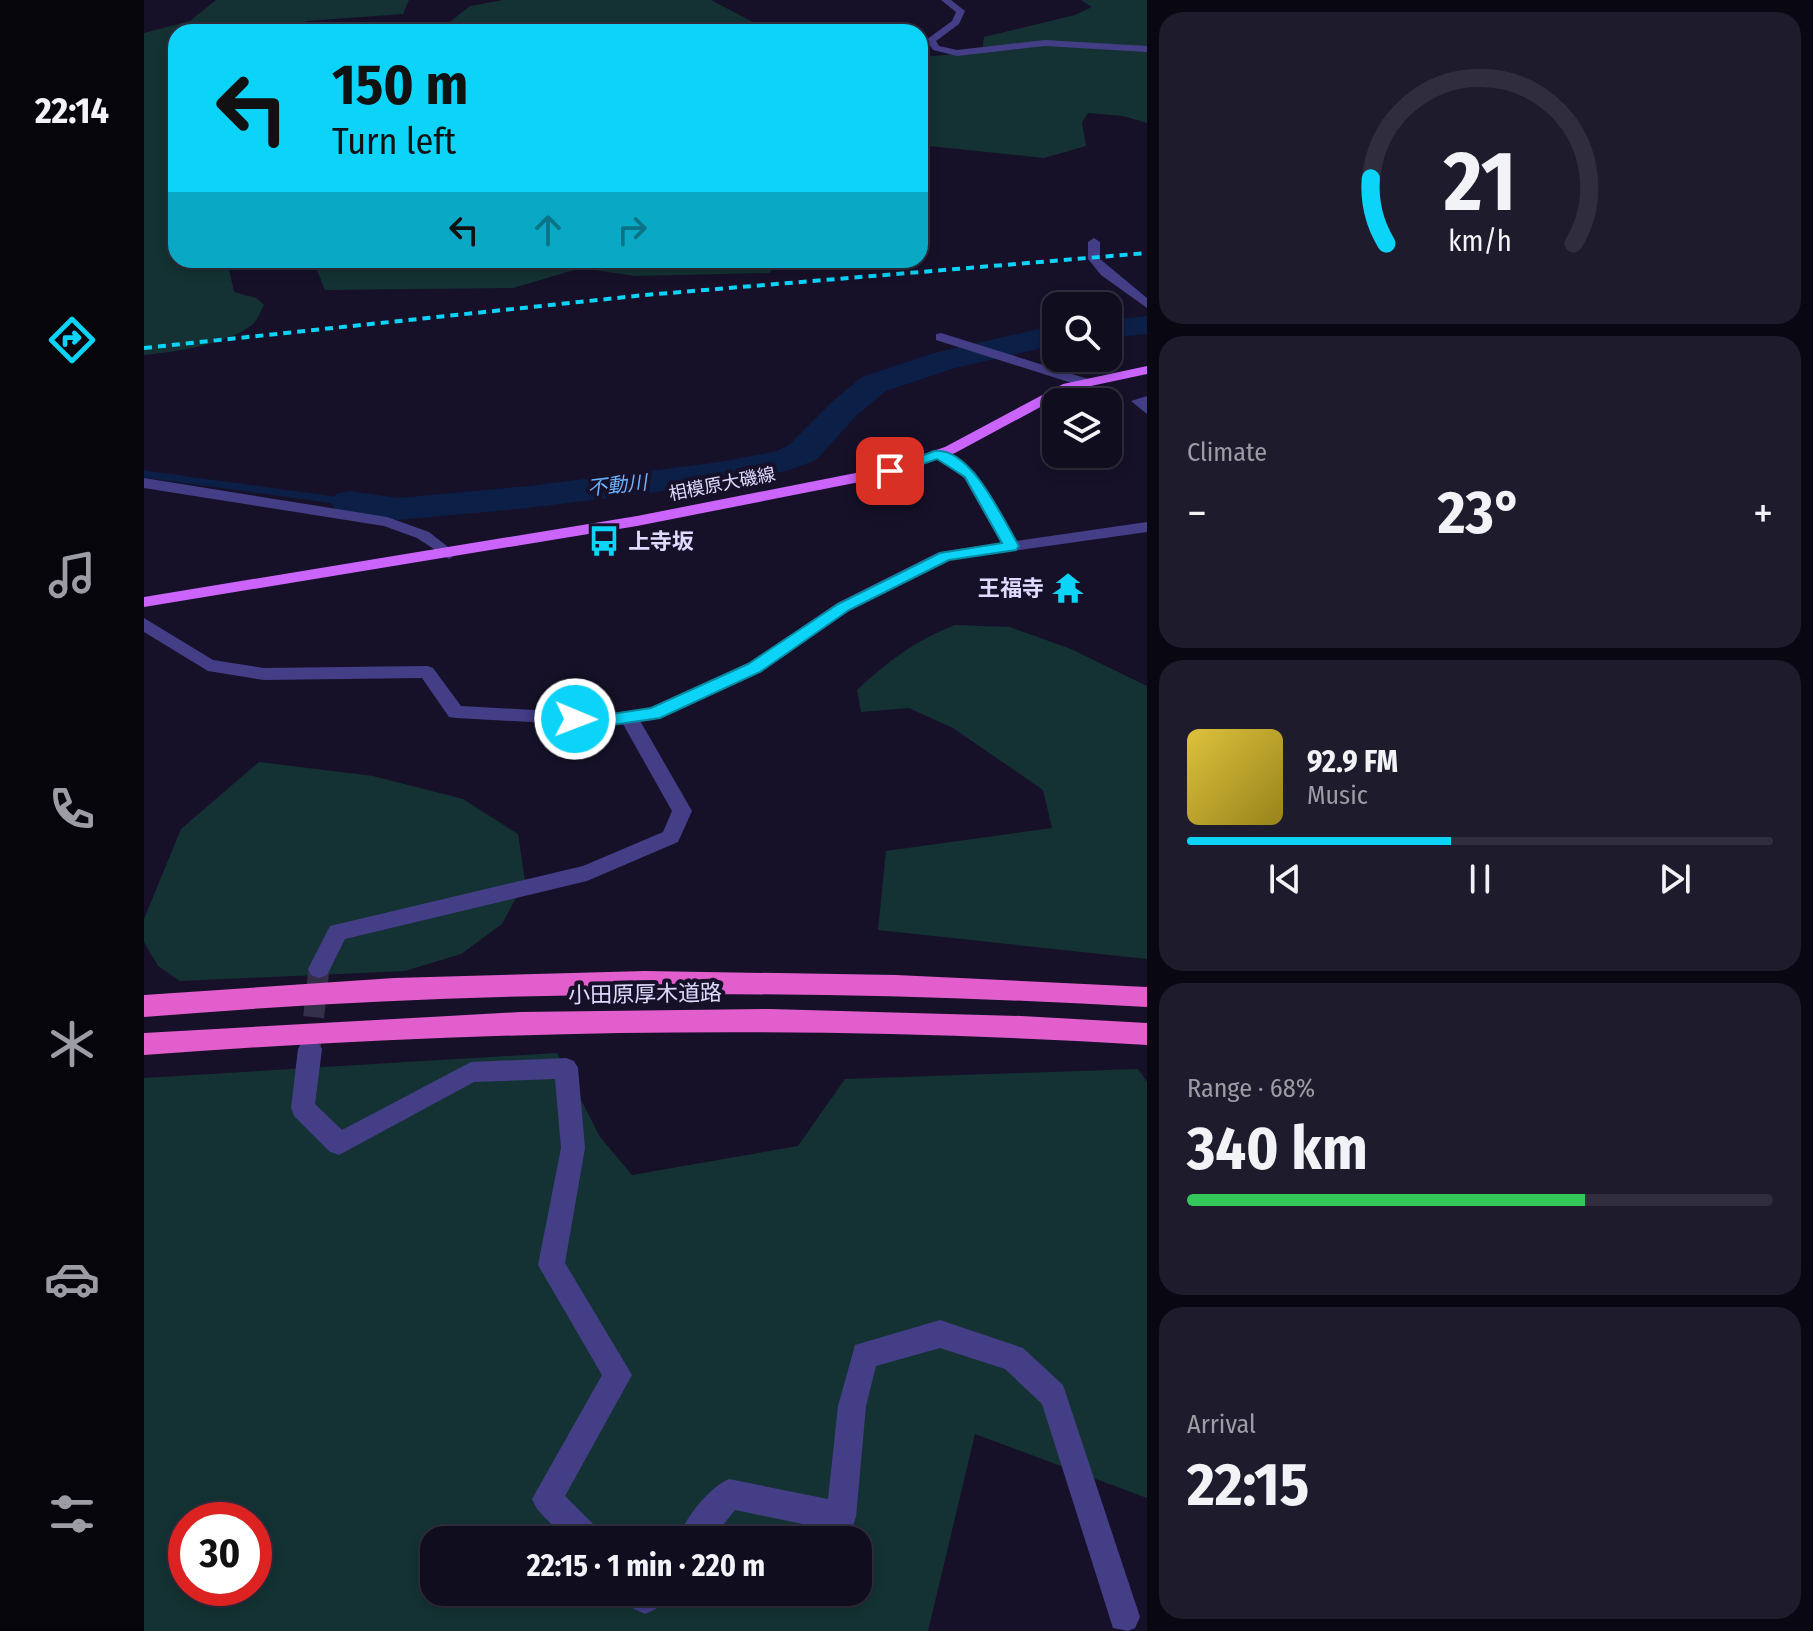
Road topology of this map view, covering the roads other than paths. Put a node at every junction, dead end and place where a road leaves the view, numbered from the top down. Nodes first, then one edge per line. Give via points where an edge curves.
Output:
1 (945, 0) edge
2 (1147, 49) edge
3 (1094, 242) dead end
4 (1147, 304) edge
5 (941, 337) dead end
6 (1147, 370) edge
7 (1083, 382) junction
8 (1147, 400) edge
9 (1147, 410) edge
10 (939, 454) junction
11 (144, 483) edge
12 (1147, 527) edge
13 (1011, 546) junction
14 (449, 554) junction
15 (144, 602) edge
16 (144, 624) edge
17 (628, 717) junction
18 (319, 969) tunnel mouth
19 (1147, 997) edge
20 (144, 1006) edge
21 (1147, 1034) edge
22 (144, 1044) edge
23 (310, 1049) tunnel mouth
24 (573, 1526) edge
25 (703, 1526) edge
26 (1124, 1617) dead end

1 - 2 street via 961,11 956,22 931,40 946,51 972,53 1045,43
3 - 4 street via 1094,259 1105,272
5 - 7 street
6 - 7 main road, 相模原大磯線
7 - 10 main road, 相模原大磯線
8 - 9 street via 1138,401
10 - 13 street via 970,475
10 - 14 main road, 相模原大磯線 via 876,474
11 - 14 street via 387,522 423,535
12 - 13 street
13 - 17 street via 945,556 843,607 754,668 654,714
14 - 15 main road, 相模原大磯線
16 - 17 street via 208,665 264,674 427,672 456,712
17 - 18 street via 682,811 671,837 587,873 338,932
19 - 20 highway, 小田原厚木道路 via 823,982 620,981 334,992
21 - 22 highway, 小田原厚木道路 via 823,1018 620,1019 405,1026
23 - 24 street via 303,1108 339,1144 471,1072 566,1068 573,1148 551,1265 618,1375 547,1499
25 - 26 street via 729,1494 841,1517 852,1406 865,1355 940,1334 1013,1358 1053,1395

